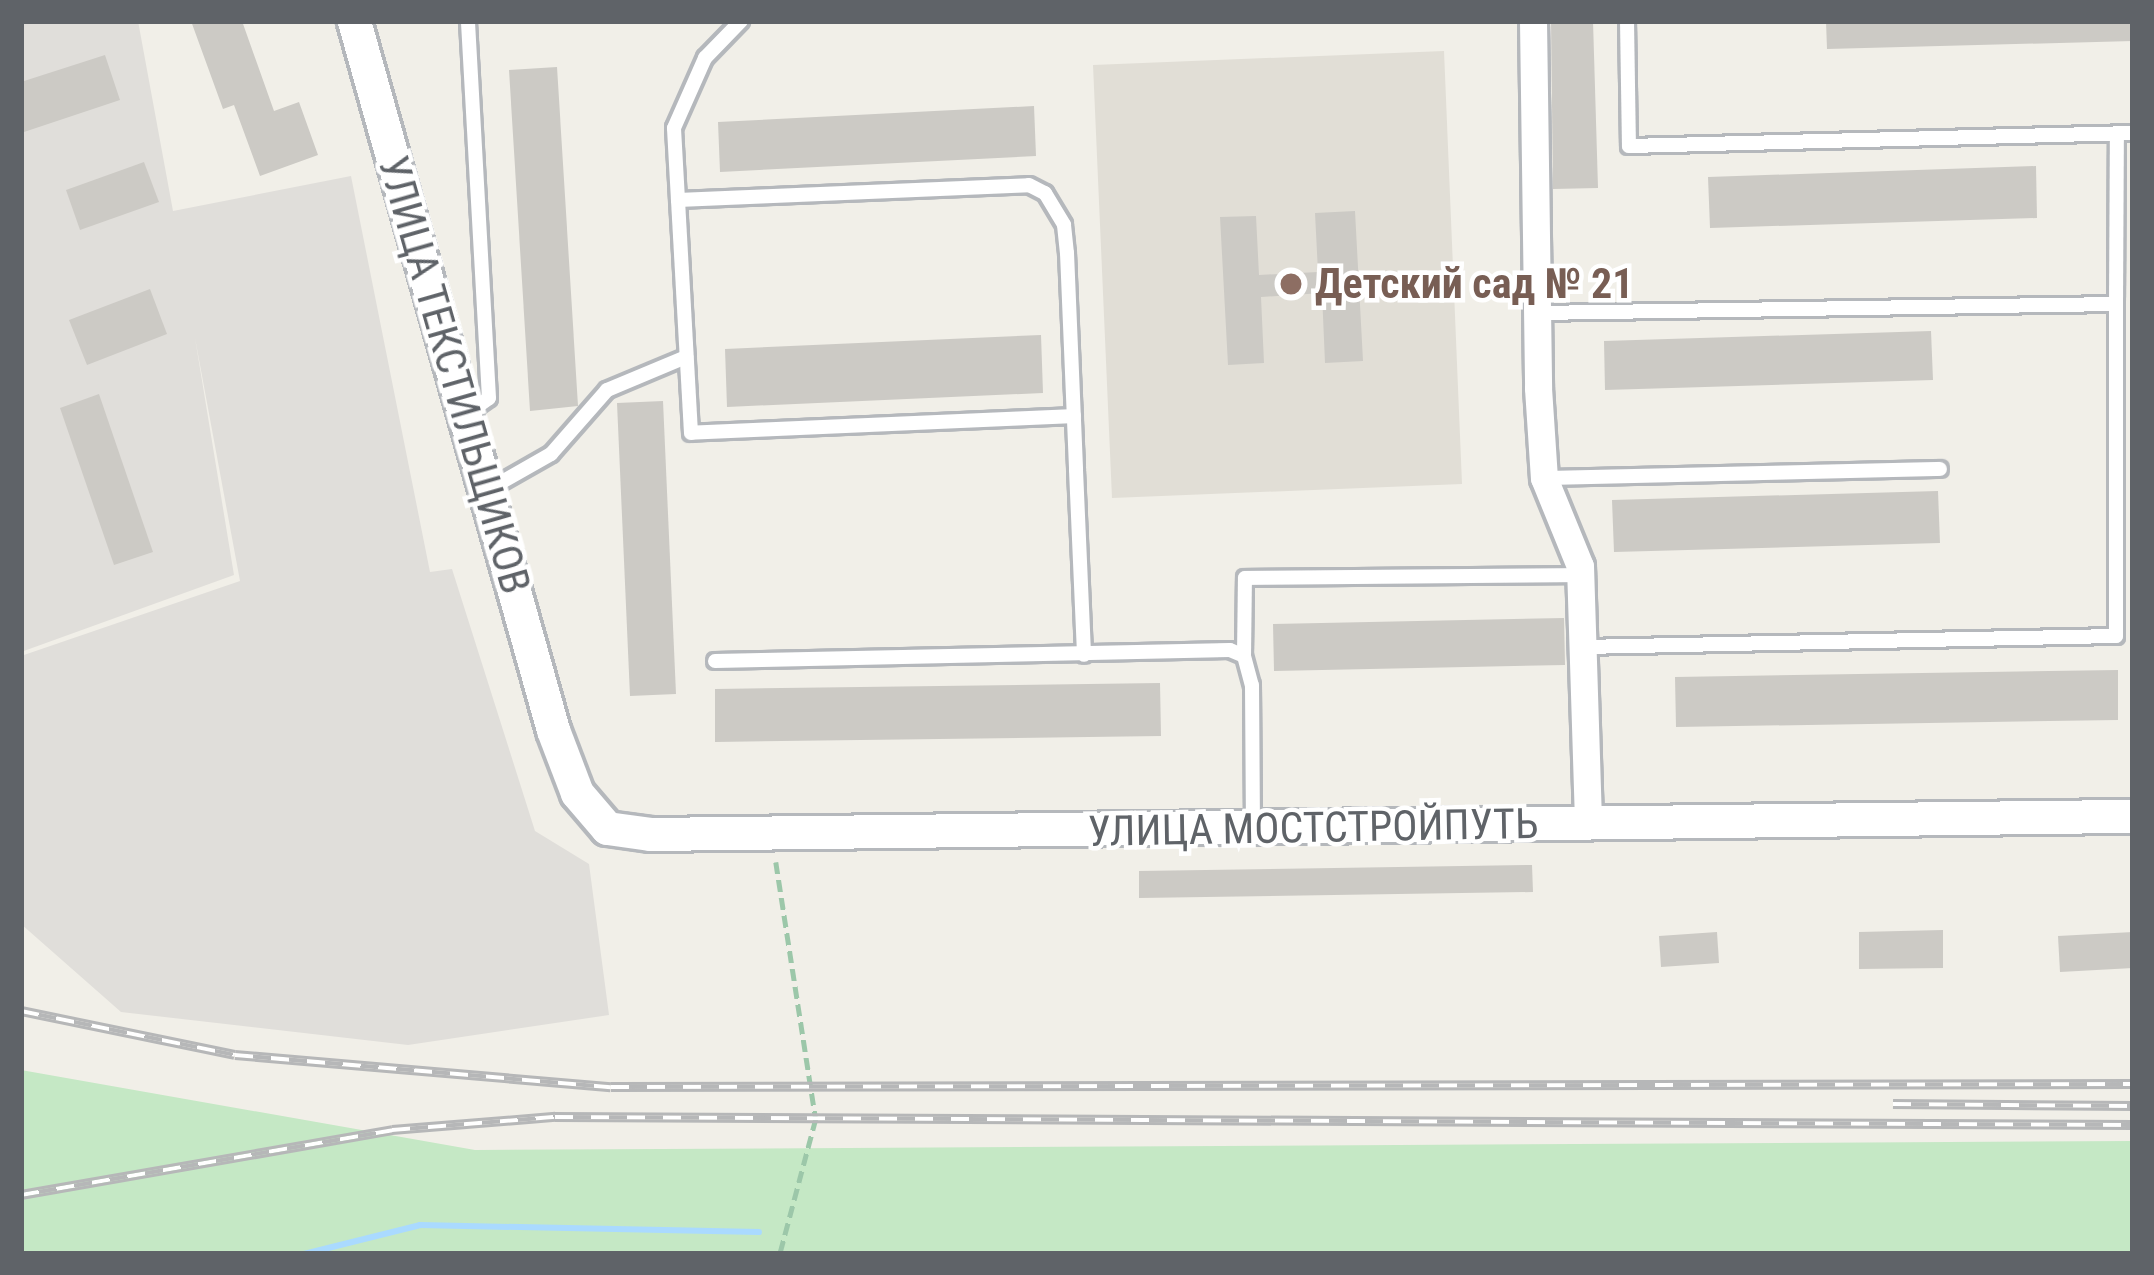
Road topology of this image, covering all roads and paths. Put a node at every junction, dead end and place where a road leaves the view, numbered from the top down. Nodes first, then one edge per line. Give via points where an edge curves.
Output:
1 (354, 21) edge
2 (468, 21) edge
3 (741, 21) edge
4 (1533, 21) edge
5 (1627, 21) edge
6 (2125, 133) edge
7 (678, 200) junction
8 (2116, 304) junction
9 (1537, 313) junction
10 (686, 357) junction
11 (465, 415) junction
12 (1074, 416) junction
13 (1940, 469) dead end
14 (1544, 478) junction
15 (486, 491) junction
16 (1580, 575) junction
17 (1582, 647) junction
18 (1084, 655) junction
19 (1244, 656) junction
20 (715, 661) dead end
21 (554, 730) joint
22 (2133, 816) edge
23 (1588, 825) junction
24 (1253, 828) junction
25 (771, 833) junction
26 (780, 1254) edge

1 - 11 street, УЛИЦА ТЕКСТИЛЬЩИКОВ
2 - 11 lane via 489,398
3 - 7 lane via 705,58 674,128
4 - 9 street
5 - 6 lane via 1629,146
6 - 8 lane
7 - 10 lane
7 - 12 lane via 1029,184 1045,193 1064,225
8 - 9 lane
8 - 17 lane via 2116,636
9 - 14 street
10 - 12 lane via 688,427 698,435
10 - 15 lane via 607,390 550,454
11 - 15 street, УЛИЦА ТЕКСТИЛЬЩИКОВ
12 - 18 lane
13 - 14 lane
14 - 16 street
15 - 21 street, УЛИЦА ТЕКСТИЛЬЩИКОВ
16 - 17 street
16 - 19 lane via 1245,578
17 - 23 street
18 - 19 lane
18 - 20 lane
19 - 24 lane via 1252,685
21 - 25 street, УЛИЦА МОСТСТРОЙПУТЬ via 577,793 607,828
22 - 23 street, УЛИЦА МОСТСТРОЙПУТЬ
23 - 24 street, УЛИЦА МОСТСТРОЙПУТЬ
24 - 25 street, УЛИЦА МОСТСТРОЙПУТЬ
25 - 26 path via 816,1119

